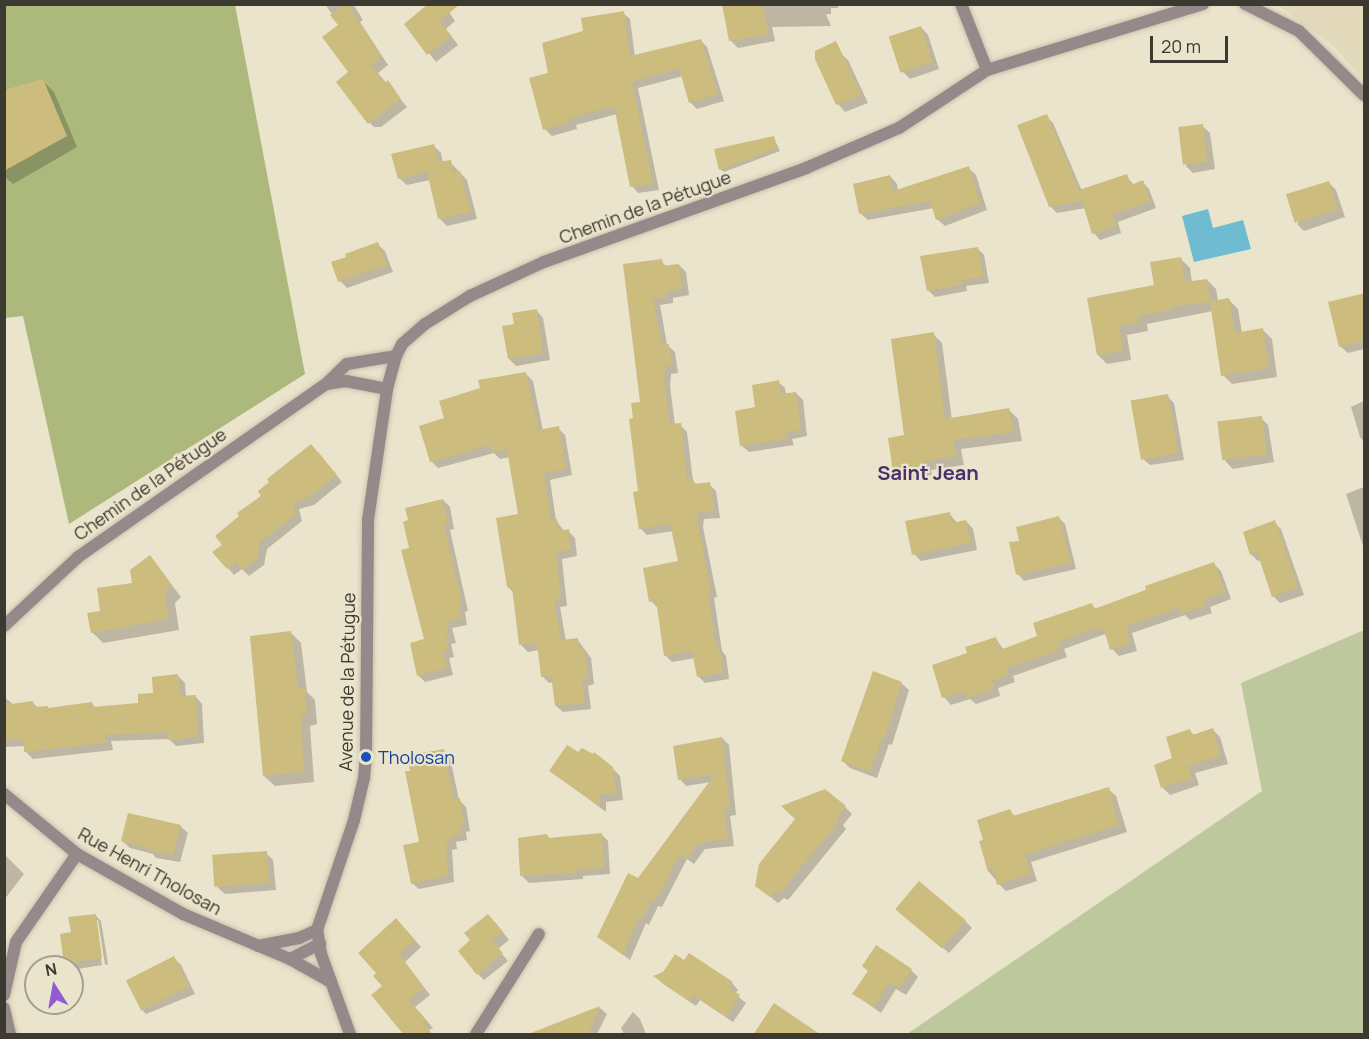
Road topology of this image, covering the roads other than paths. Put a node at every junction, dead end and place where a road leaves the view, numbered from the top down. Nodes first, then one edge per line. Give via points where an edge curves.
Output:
1 (961, 4) edge
2 (1203, 4) edge
3 (1245, 4) edge
4 (987, 70) junction
5 (1365, 95) edge
6 (396, 356) junction
7 (326, 384) junction
8 (387, 388) junction
9 (4, 626) edge
10 (4, 795) edge
11 (77, 854) junction
12 (317, 930) junction
13 (539, 934) dead end
14 (320, 944) junction
15 (257, 946) junction
16 (290, 959) junction
17 (331, 982) junction
18 (4, 995) edge
19 (4, 1008) edge
20 (10, 1035) edge
21 (350, 1035) edge
22 (476, 1035) edge

1 - 4 street
2 - 4 street, Chemin de la Pétugue
3 - 5 street via 1299,31
4 - 6 street, Chemin de la Pétugue via 899,128 806,168 544,262 470,296 424,324 402,344
6 - 7 street, Chemin de la Pétugue via 347,364
6 - 8 street, Avenue de la Pétugue
7 - 8 street via 346,381
7 - 9 street, Chemin de la Pétugue via 78,557
8 - 12 street, Avenue de la Pétugue via 368,520 364,778
10 - 11 street, Rue Henri Tholosan
11 - 15 street, Rue Henri Tholosan via 183,914
11 - 18 street via 16,942
12 - 14 street
12 - 15 street via 299,938
13 - 22 street
14 - 16 street
14 - 17 street
15 - 16 street, Rue Henri Tholosan
16 - 17 street, Rue Henri Tholosan
17 - 21 street
19 - 20 street

